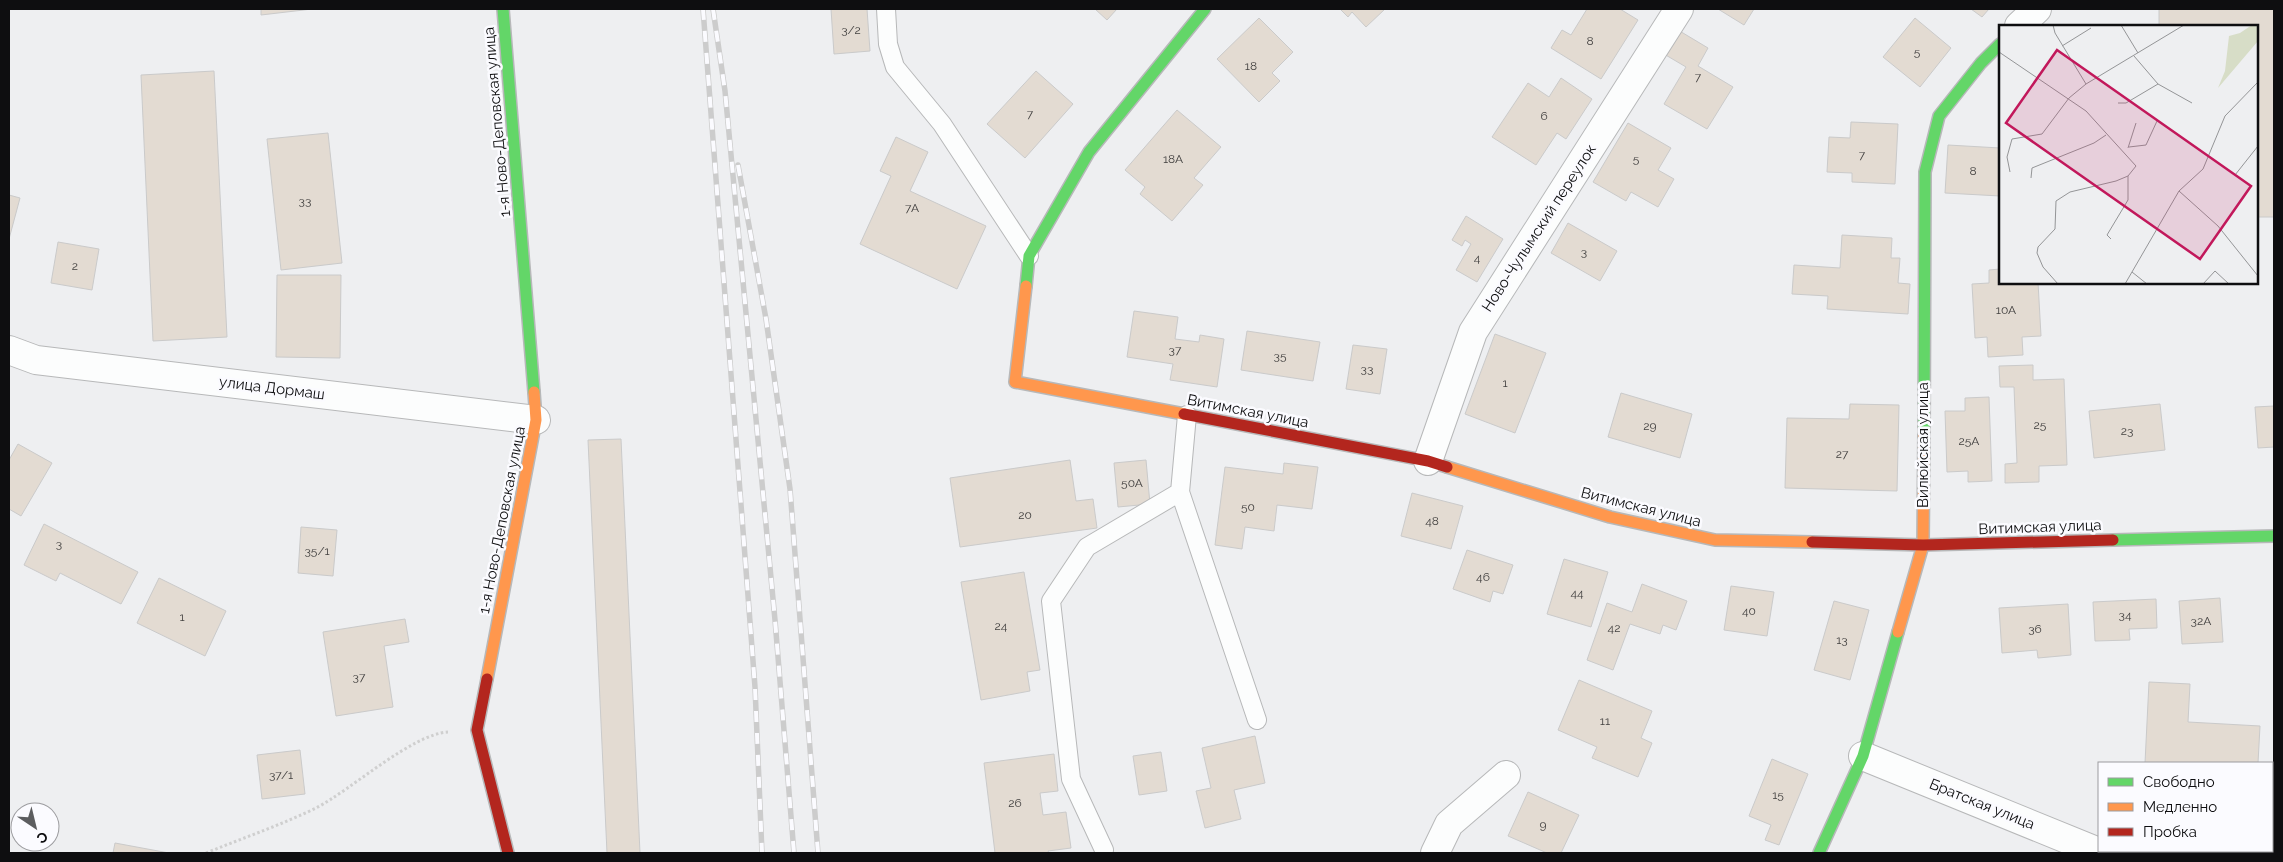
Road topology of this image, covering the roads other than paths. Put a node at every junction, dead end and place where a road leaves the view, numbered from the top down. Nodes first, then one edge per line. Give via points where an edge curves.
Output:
1 (503, 9) edge
2 (886, 9) edge
3 (1205, 9) edge
4 (1679, 9) edge
5 (2037, 9) edge
6 (2019, 25) edge
7 (1999, 45) edge
8 (1029, 256) junction
9 (9, 350) edge
10 (1187, 415) junction
11 (536, 420) junction
12 (1428, 461) junction
13 (1180, 492) junction
14 (2274, 536) edge
15 (1923, 545) junction
16 (1257, 720) dead end
17 (1864, 756) junction
18 (1506, 775) dead end
19 (1104, 850) dead end
20 (2098, 852) edge
21 (508, 853) edge
22 (1435, 853) edge
23 (1819, 853) edge

1 - 11 street, 1-я Ново-Деповская улица
2 - 8 lane via 888,44 895,67 942,124
3 - 8 street via 1089,152
4 - 12 street, Ново-Чулымский переулок via 1473,332
5 - 6 street
7 - 15 street, Вилюйская улица via 1981,62 1939,116 1924,172
8 - 10 street, Витимская улица via 1015,382
9 - 11 street, улица Дормаш via 36,360
10 - 12 street, Витимская улица
10 - 13 lane
11 - 21 street, 1-я Ново-Деповская улица via 477,730
12 - 15 street, Витимская улица via 1610,517 1715,540
13 - 16 lane
13 - 19 lane via 1088,548 1051,601 1071,779
14 - 15 street, Витимская улица
15 - 17 street, Вилюйская улица
17 - 20 street, Братская улица
17 - 23 street, Вилюйская улица
18 - 22 street via 1449,824

